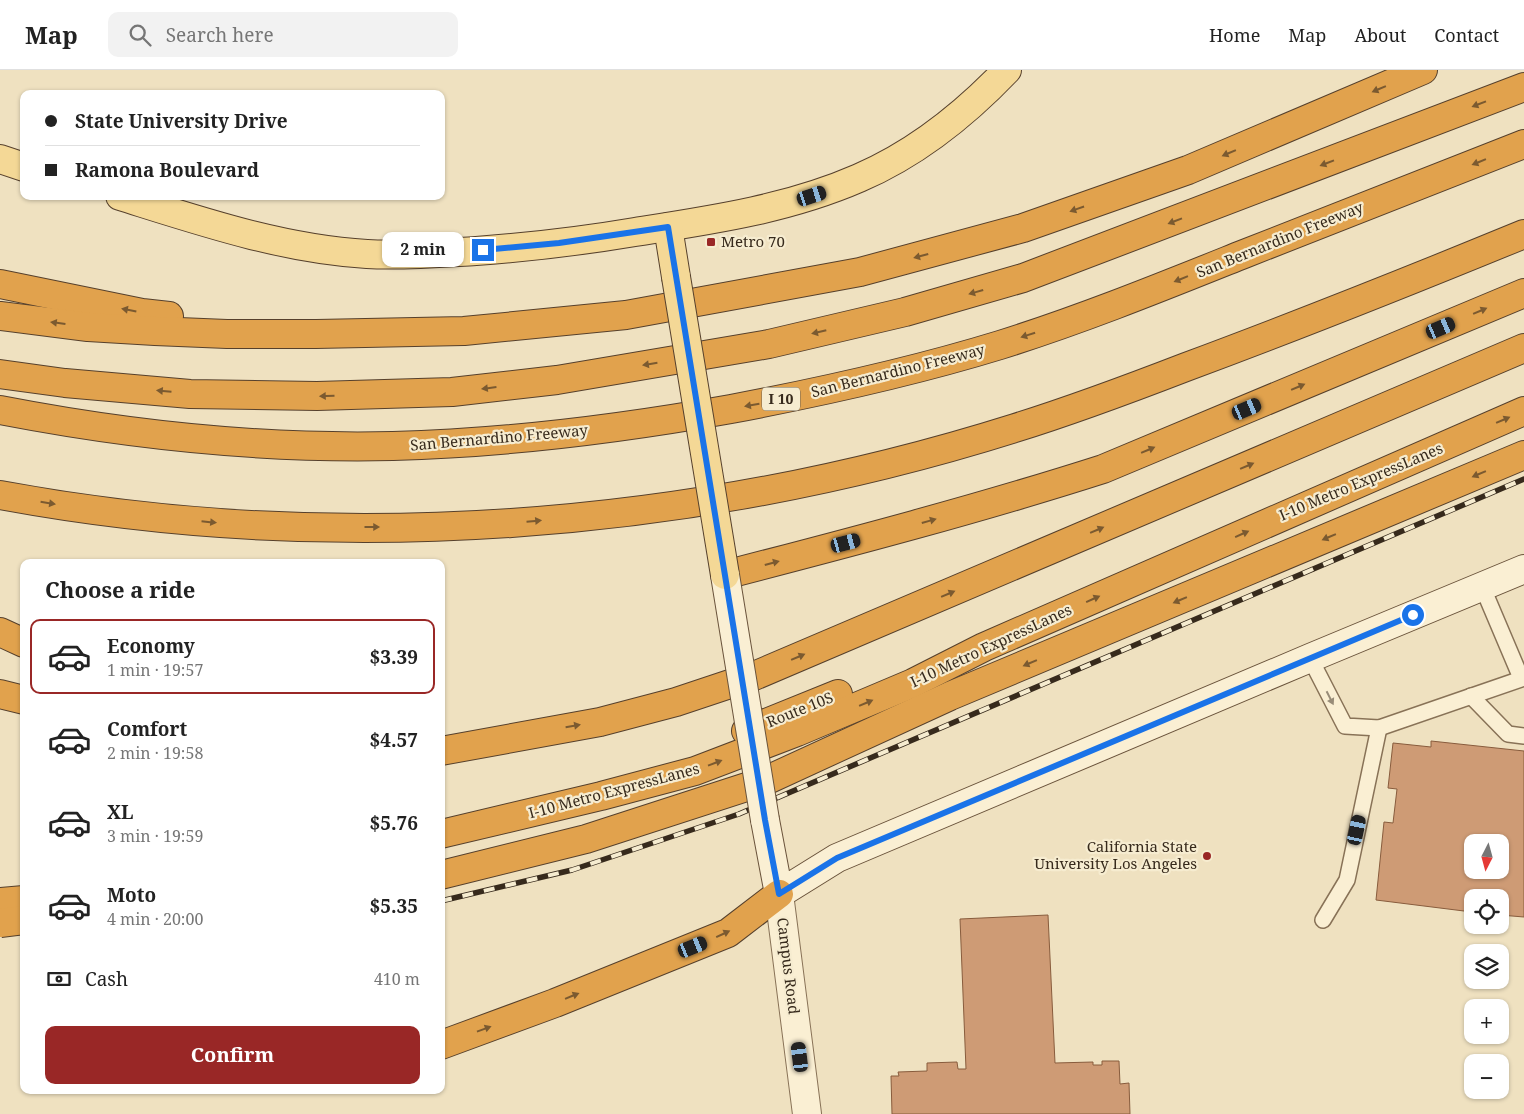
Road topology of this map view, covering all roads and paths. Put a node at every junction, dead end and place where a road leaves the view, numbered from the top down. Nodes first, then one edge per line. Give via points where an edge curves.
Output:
1 (1007, 70) edge
2 (1423, 70) edge
3 (1524, 87) edge
4 (1524, 144) edge
5 (0, 159) edge
6 (20, 165) edge
7 (133, 200) edge
8 (668, 227) junction
9 (1524, 234) edge
10 (0, 284) edge
11 (1524, 293) edge
12 (0, 316) edge
13 (316, 334) junction
14 (1524, 348) edge
15 (0, 374) edge
16 (0, 410) edge
17 (1524, 412) edge
18 (1524, 455) edge
19 (0, 495) edge
20 (1524, 569) edge
21 (725, 575) junction
22 (1482, 586) junction
23 (0, 632) edge
24 (20, 641) edge
25 (1310, 658) junction
26 (1523, 678) edge
27 (0, 694) edge
28 (1471, 696) junction
29 (20, 699) edge
30 (1379, 728) junction
31 (445, 732) edge
32 (525, 734) junction
33 (1524, 736) edge
34 (445, 750) edge
35 (599, 788) junction
36 (445, 816) edge
37 (445, 833) edge
38 (445, 874) edge
39 (779, 894) junction
40 (0, 896) edge
41 (20, 896) edge
42 (20, 900) edge
43 (0, 902) edge
44 (20, 920) edge
45 (1323, 920) dead end
46 (0, 923) edge
47 (20, 924) edge
48 (445, 1044) edge
49 (807, 1114) edge

1 - 8 main road via 951,122 892,162 861,178 795,202
2 -> 13 highway via 1188,170 1023,228 860,272 626,315 464,331
3 -> 15 highway via 1023,278 905,312 769,344 557,380 452,392 317,396 190,394
4 -> 16 highway, San Bernardino Freeway / I 10 via 1082,318 999,345 794,397 641,425 474,443 319,446 129,432
5 - 6 main road
7 - 8 main road via 250,235 367,254 500,249
8 - 21 main road, Campus Road, bridge
19 -> 9 highway via 84,509 227,524 374,527 478,525 574,518 726,498 850,473 1013,429 1293,327
13 -> 10 highway via 142,313
21 -> 11 highway via 922,523 1102,468
13 -> 12 highway via 145,331
32 -> 14 highway via 600,722 676,702 754,676
35 -> 17 highway, I-10 Metro ExpressLanes via 695,771 798,732 913,683 984,647
18 -> 38 highway, I-10 Metro ExpressLanes via 950,696 765,781 586,839
20 - 22 main road
21 - 39 main road, Campus Road, bridge
22 - 25 main road
22 - 26 lane
23 - 24 highway
25 -> 30 lane via 1345,726
25 - 39 main road via 837,858
26 - 28 lane
27 - 29 highway
28 - 30 lane
28 - 33 lane via 1508,734
30 - 45 lane via 1347,880
31 - 32 highway
32 - 34 highway
35 - 36 highway
35 - 37 highway, I-10 Metro ExpressLanes
48 -> 39 highway via 728,933
39 - 49 main road, Campus Road
40 - 41 highway
40 - 47 highway
42 - 43 highway, bridge
44 - 46 highway, bridge

